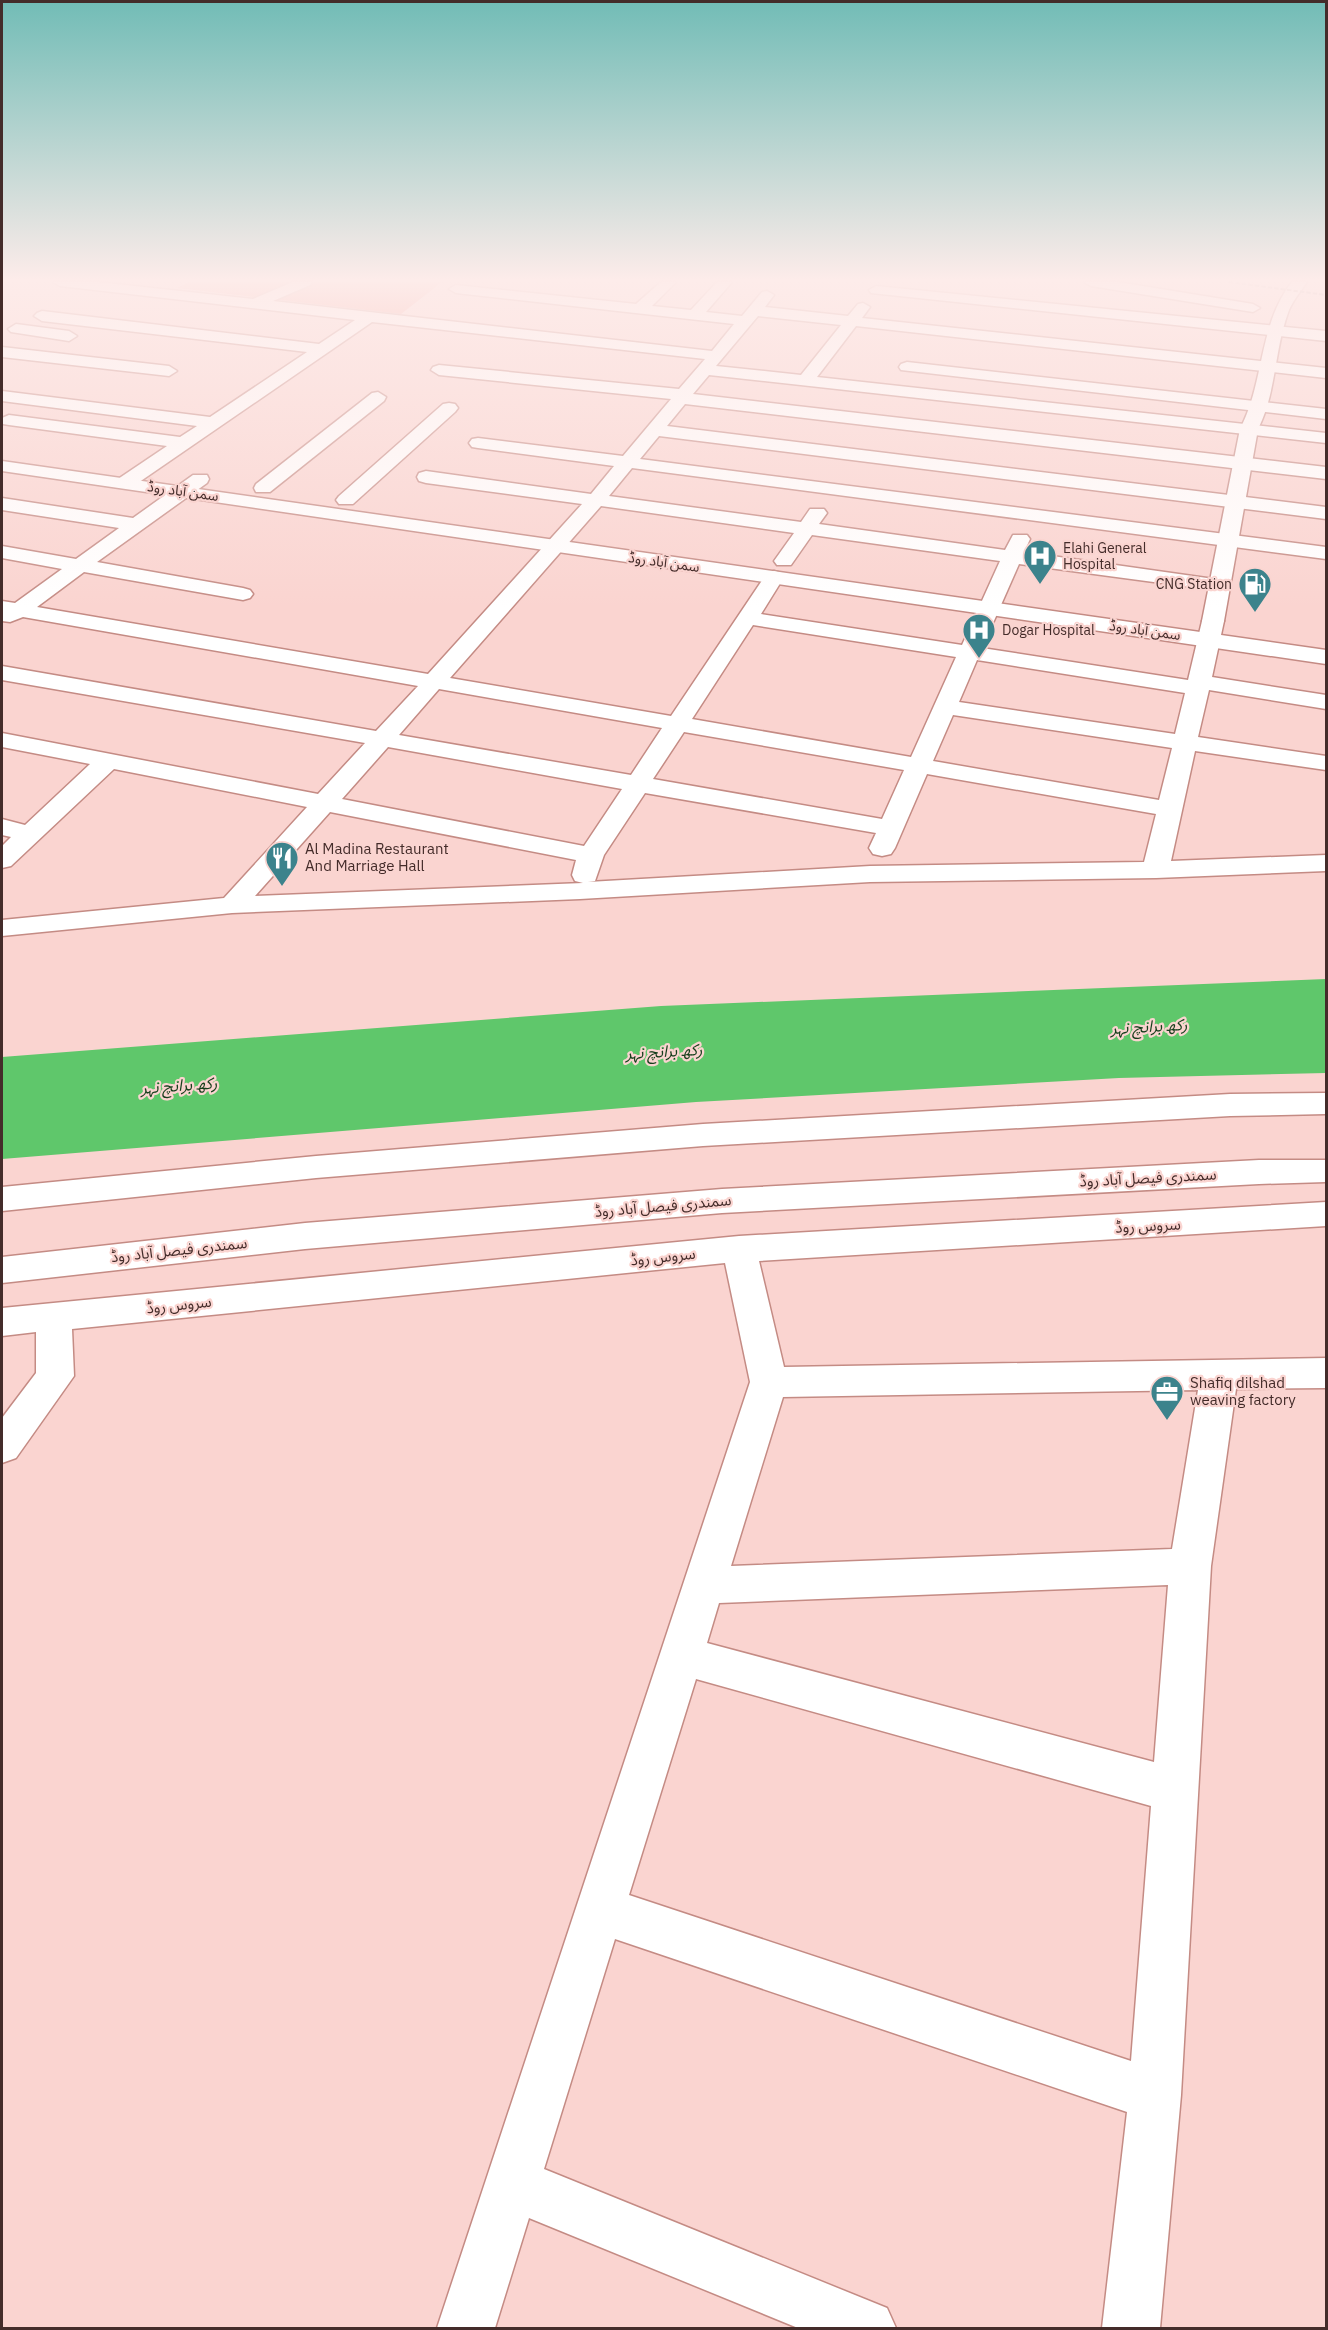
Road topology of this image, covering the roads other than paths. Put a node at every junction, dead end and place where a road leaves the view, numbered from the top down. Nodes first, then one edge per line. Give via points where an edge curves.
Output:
1 (895, 390) edge
2 (260, 391) edge
3 (626, 391) edge
4 (688, 391) edge
5 (901, 391) edge
6 (1116, 391) edge
7 (1165, 391) edge
8 (1258, 391) edge
9 (133, 394) dead end
10 (2, 396) edge
11 (1164, 396) junction
12 (378, 397) dead end
13 (683, 397) junction
14 (19, 398) junction
15 (1260, 407) junction
16 (2, 408) edge
17 (449, 408) dead end
18 (109, 410) junction
19 (1077, 411) junction
20 (1326, 414) edge
21 (2, 419) edge
22 (1157, 419) junction
23 (878, 422) junction
24 (213, 423) junction
25 (1249, 429) junction
26 (655, 430) junction
27 (1326, 438) edge
28 (1063, 442) junction
29 (183, 443) junction
30 (478, 443) dead end
31 (2, 451) edge
32 (854, 455) junction
33 (627, 463) junction
34 (1241, 463) junction
35 (2, 466) edge
36 (142, 471) junction
37 (1326, 473) edge
38 (426, 477) dead end
39 (200, 479) junction
40 (1047, 479) junction
41 (125, 483) junction
42 (263, 488) junction
43 (832, 489) junction
44 (183, 491) junction
45 (346, 500) junction
46 (596, 500) junction
47 (1234, 502) junction
48 (2, 504) edge
49 (1326, 513) edge
50 (1031, 515) junction
51 (137, 525) junction
52 (807, 529) junction
53 (563, 539) junction
54 (1227, 541) junction
55 (2, 552) edge
56 (1326, 554) edge
57 (1012, 556) junction
58 (81, 565) junction
59 (779, 569) junction
60 (1221, 585) junction
61 (243, 594) dead end
62 (993, 600) junction
63 (7, 613) edge
64 (748, 618) junction
65 (1205, 624) junction
66 (969, 652) junction
67 (1326, 657) edge
68 (2, 673) edge
69 (436, 681) junction
70 (1198, 685) junction
71 (1326, 702) edge
72 (945, 707) junction
73 (678, 723) junction
74 (384, 739) junction
75 (2, 740) edge
76 (1185, 742) junction
77 (108, 761) junction
78 (1326, 763) edge
79 (918, 766) junction
80 (638, 784) junction
81 (325, 805) junction
82 (1170, 809) junction
83 (2, 827) edge
84 (891, 828) junction
85 (30, 834) junction
86 (591, 855) junction
87 (2, 860) edge
88 (1326, 863) edge
89 (1156, 870) junction
90 (870, 874) junction
91 (580, 891) junction
92 (232, 905) junction
93 (2, 928) edge
94 (1326, 1104) edge
95 (1326, 1172) edge
96 (2, 1199) edge
97 (1326, 1214) edge
98 (739, 1250) junction
99 (2, 1270) edge
100 (54, 1317) junction
101 (2, 1322) edge
102 (1326, 1373) edge
103 (1219, 1375) junction
104 (769, 1382) junction
105 (2, 1447) edge
106 (1190, 1566) junction
107 (704, 1585) junction
108 (683, 1656) junction
109 (1175, 1790) junction
110 (601, 1910) junction
111 (1155, 2096) junction
112 (513, 2184) junction
113 (466, 2328) edge
114 (867, 2328) edge
115 (1131, 2328) edge

1 - 23 street
2 - 24 street
3 - 13 street
4 - 13 street
5 - 19 street
6 - 11 street
7 - 11 street
8 - 15 street
9 - 18 street
10 - 14 street
11 - 15 street
11 - 22 street
12 - 42 street
13 - 23 street
13 - 26 street
14 - 16 street
14 - 18 street
15 - 20 street
15 - 25 street
17 - 45 street
18 - 24 street
19 - 22 street
19 - 28 street
21 - 29 street
22 - 25 street
23 - 28 street
23 - 32 street
24 - 29 street
25 - 27 street
25 - 34 street
26 - 32 street
26 - 33 street
28 - 34 street
28 - 40 street
29 - 36 street
30 - 33 street
31 - 36 street, سمن آباد روڈ
32 - 40 street
32 - 43 street
33 - 43 street
33 - 46 street
34 - 37 street
34 - 47 street
35 - 41 street, سمن آباد روڈ
36 - 39 street, سمن آباد روڈ
36 - 41 street
38 - 46 street
39 - 42 street, سمن آباد روڈ
39 - 44 street
40 - 47 street
40 - 50 street
41 - 44 street, سمن آباد روڈ
42 - 45 street, سمن آباد روڈ
43 - 50 street
43 - 52 street
44 - 51 street
44 - 53 street, سمن آباد روڈ
45 - 53 street, سمن آباد روڈ
46 - 52 street
46 - 53 street
47 - 49 street
47 - 54 street
48 - 51 street
50 - 54 street
50 - 57 street
51 - 58 street
52 - 57 street
52 - 59 street
53 - 59 street, سمن آباد روڈ
53 - 69 street
54 - 56 street
54 - 60 street
55 - 58 street
57 - 60 street
57 - 62 street
58 - 61 street
58 - 63 street
59 - 62 street, سمن آباد روڈ
59 - 64 street
60 - 65 street
62 - 65 street, سمن آباد روڈ
62 - 65 street, سمن آباد روڈ
62 - 66 street
63 - 69 street
64 - 66 street
64 - 73 street
65 - 67 street, سمن آباد روڈ
65 - 70 street
66 - 70 street
66 - 72 street
68 - 74 street
69 - 73 street
69 - 74 street
70 - 71 street
70 - 76 street
72 - 76 street
72 - 79 street
73 - 79 street
73 - 80 street
74 - 80 street
74 - 81 street
75 - 77 street
76 - 78 street
76 - 82 street
77 - 81 street
77 - 85 street
79 - 82 street
79 - 84 street
80 - 84 street
80 - 86 street
81 - 86 street
81 - 92 street
82 - 89 street
83 - 85 street
84 - 90 street
85 - 87 street
86 - 91 street
88 - 89 street
89 - 90 street
90 - 91 street
91 - 92 street
92 - 93 street
94 - 96 street via 1230,1105 703,1135 316,1167
95 - 99 street, سمندری فیصل آباد روڈ via 1259,1172 722,1201 305,1236
97 - 98 street, سروس روڈ
98 - 100 street, سروس روڈ
98 - 104 street
100 - 101 street, سروس روڈ
100 - 105 street via 55,1376
102 - 103 street
103 - 104 street
103 - 106 street
104 - 107 street
106 - 107 street
106 - 109 street
107 - 108 street
108 - 109 street
108 - 110 street
109 - 111 street
110 - 111 street
110 - 112 street
111 - 115 street
112 - 113 street
112 - 114 street

